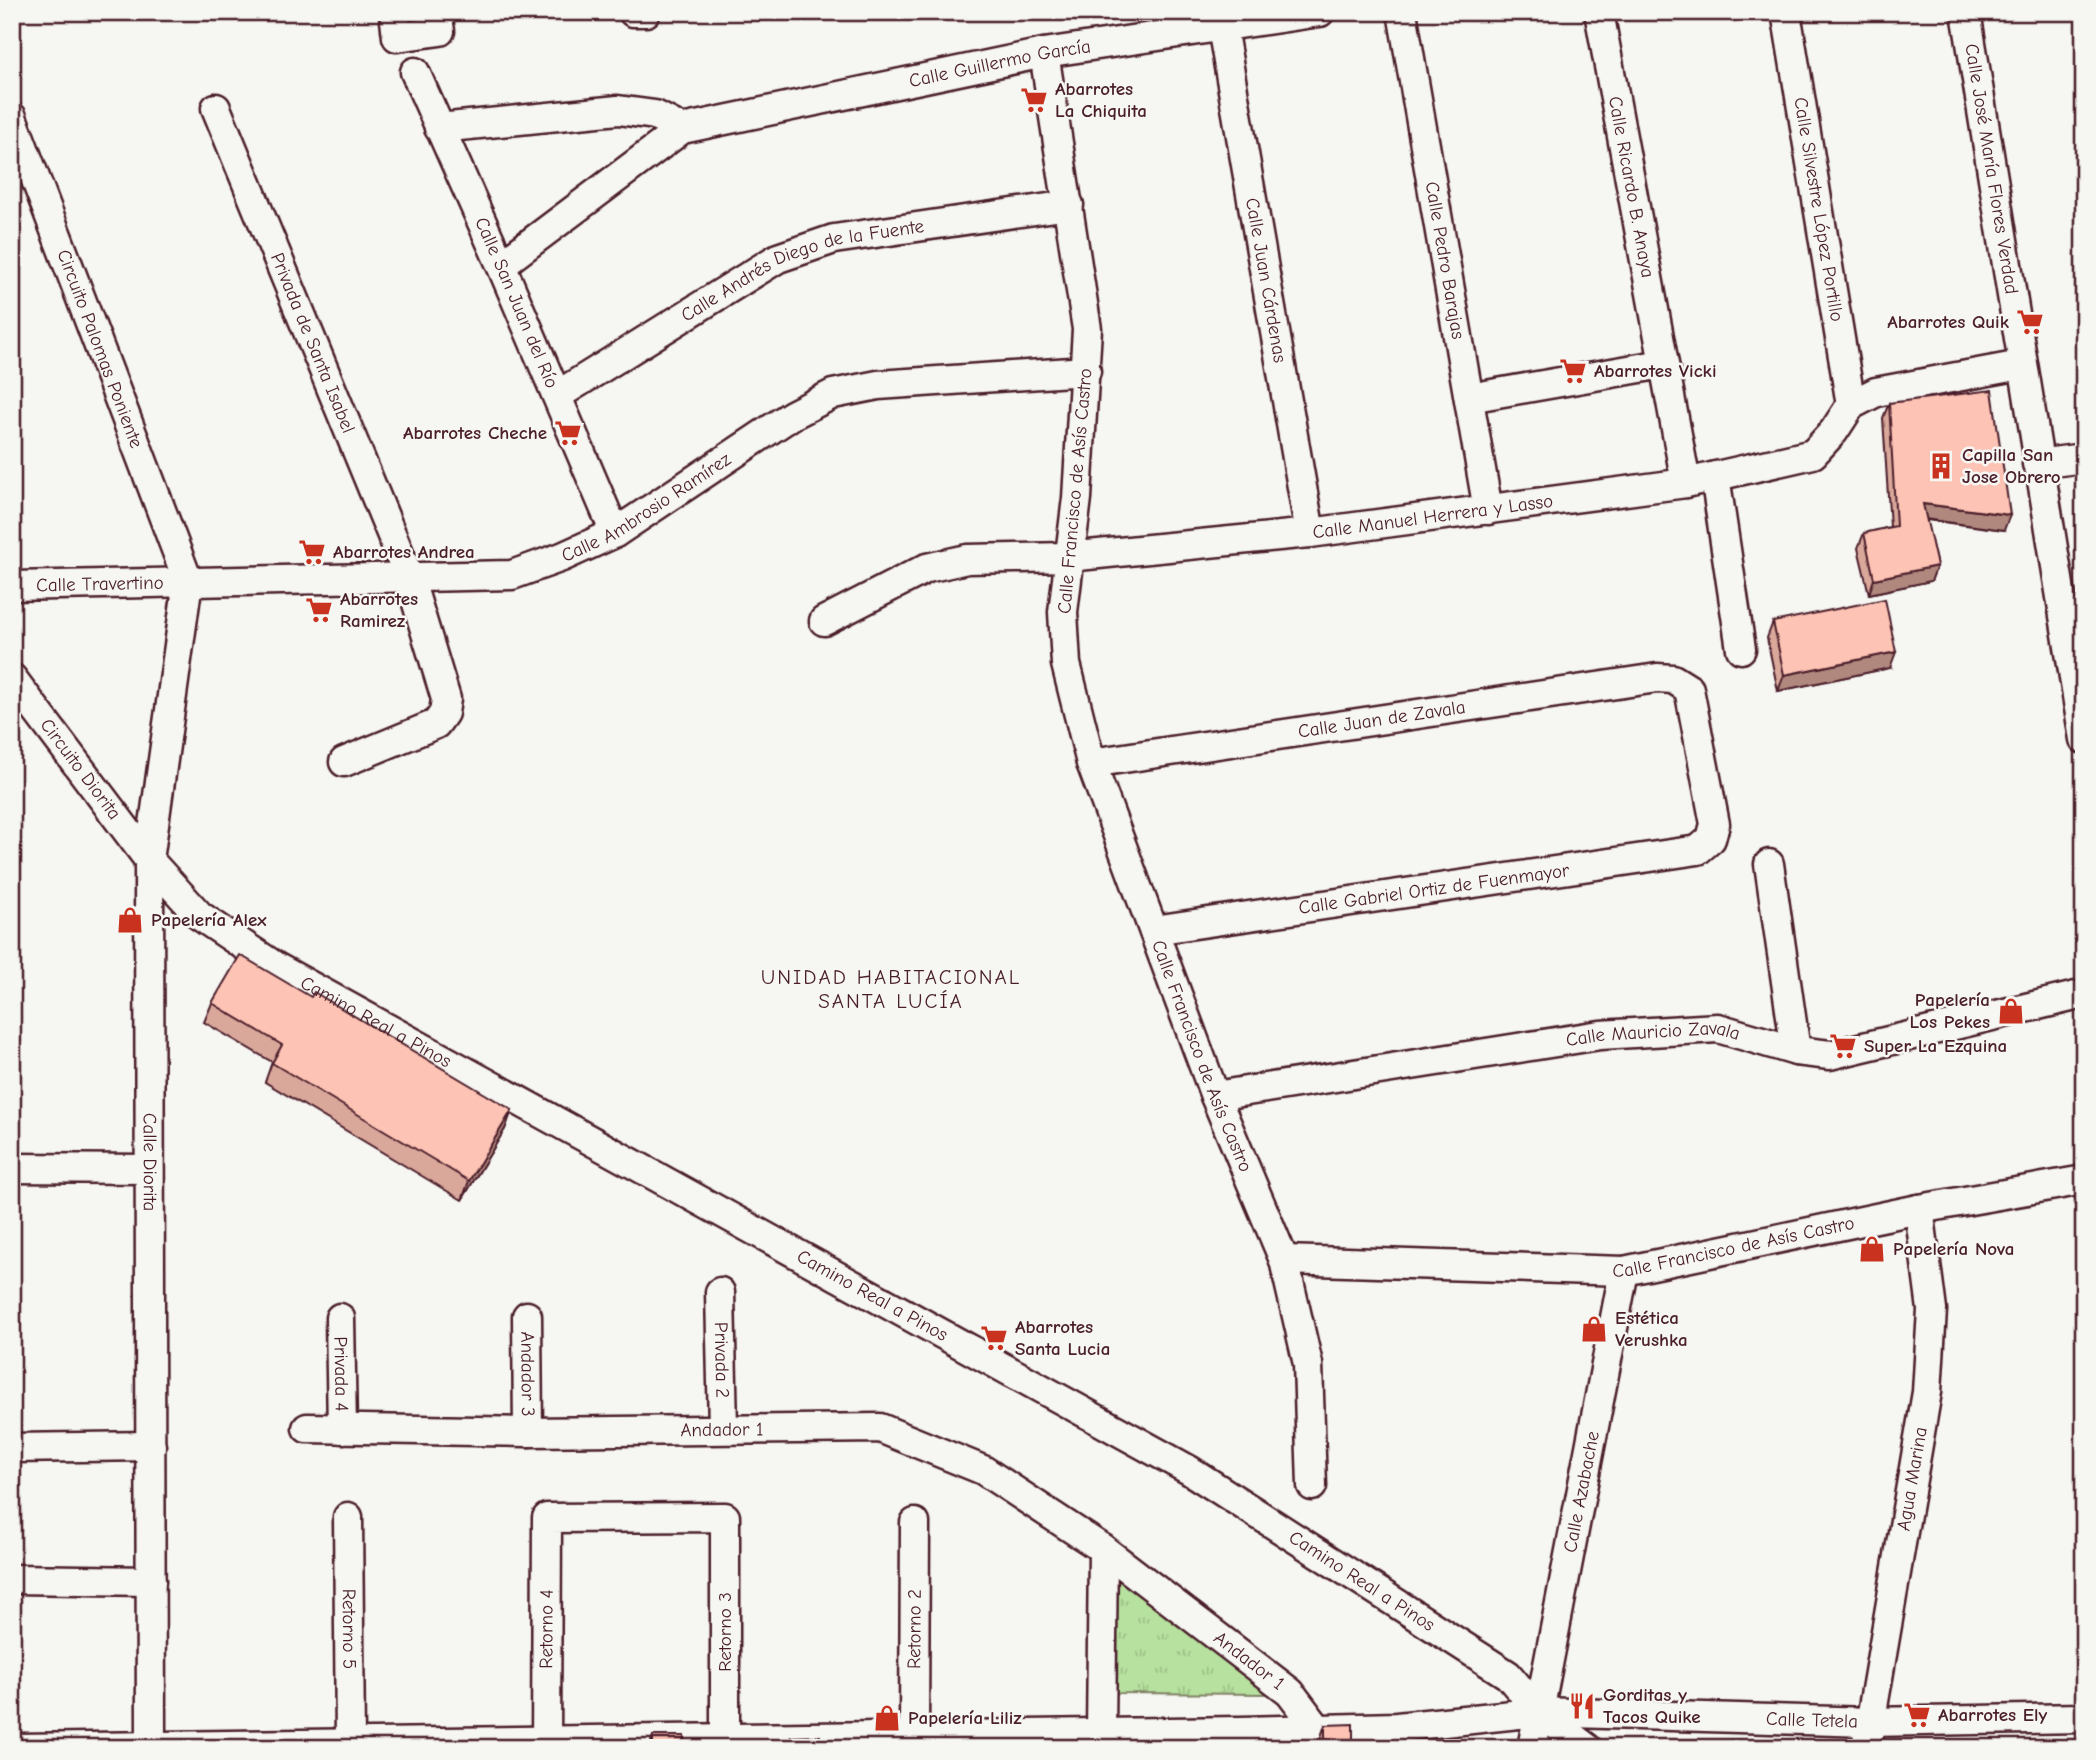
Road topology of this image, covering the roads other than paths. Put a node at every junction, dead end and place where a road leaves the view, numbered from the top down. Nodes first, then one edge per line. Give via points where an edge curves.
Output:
1 (394, 12) edge
2 (437, 12) edge
3 (633, 12) edge
4 (646, 12) edge
5 (1320, 12) edge
6 (1402, 12) edge
7 (1599, 12) edge
8 (1786, 12) edge
9 (1966, 12) edge
10 (1222, 27) junction
11 (1044, 53) junction
12 (415, 72) dead end
13 (216, 108) dead end
14 (12, 117) edge
15 (439, 128) junction
16 (682, 130) junction
17 (1069, 205) junction
18 (501, 265) junction
19 (1663, 364) junction
20 (2021, 365) junction
21 (1086, 371) junction
22 (558, 395) junction
23 (1469, 398) junction
24 (1851, 405) junction
25 (2084, 458) edge
26 (2037, 464) junction
27 (1716, 476) junction
28 (1686, 483) junction
29 (1488, 510) junction
30 (615, 533) junction
31 (1310, 533) junction
32 (1068, 557) junction
33 (408, 577) junction
34 (188, 581) junction
35 (12, 586) edge
36 (2074, 613) edge
37 (824, 621) dead end
38 (1741, 649) dead end
39 (12, 678) edge
40 (2084, 739) edge
41 (344, 762) dead end
42 (1091, 763) junction
43 (1711, 839) joint
44 (149, 860) junction
45 (1769, 864) dead end
46 (1154, 930) junction
47 (2084, 994) edge
48 (1796, 1051) junction
49 (1214, 1096) junction
50 (12, 1168) edge
51 (147, 1169) junction
52 (2084, 1180) edge
53 (1919, 1209) junction
54 (1284, 1261) junction
55 (1624, 1271) junction
56 (720, 1293) dead end
57 (527, 1317) dead end
58 (340, 1318) dead end
59 (307, 1427) dead end
60 (723, 1428) junction
61 (342, 1429) junction
62 (528, 1432) junction
63 (151, 1446) junction
64 (12, 1448) edge
65 (1312, 1486) dead end
66 (348, 1517) dead end
67 (725, 1517) joint
68 (915, 1522) dead end
69 (1103, 1549) junction
70 (12, 1579) edge
71 (151, 1581) junction
72 (1539, 1712) junction
73 (2084, 1718) edge
74 (1318, 1729) junction
75 (1101, 1733) junction
76 (1867, 1735) edge
77 (914, 1736) junction
78 (1241, 1739) edge
79 (350, 1742) junction
80 (861, 1742) edge
81 (725, 1743) edge
82 (151, 1744) junction
83 (545, 1744) edge
84 (101, 1747) edge
85 (19, 1748) edge
86 (1532, 1748) edge
87 (1587, 1748) edge

1 - 2 street via 397,37 440,32
3 - 4 street
5 - 10 street, Calle Guillermo García
6 - 23 street, Calle Pedro Barajas
7 - 19 street, Calle Ricardo B. Anaya
8 - 24 street, Calle Silvestre López Portillo
9 - 20 street, Calle José María Flores Verdad
10 - 11 street, Calle Guillermo García
10 - 31 street, Calle Juan Cárdenas
11 - 16 street, Calle Guillermo García
11 - 17 street, Calle Francisco de Asís Castro
12 - 15 street, Calle San Juan del Río
13 - 33 street, Privada de Santa Isabel
14 - 34 street, Circuito Palomas Poniente
15 - 16 street via 618,110 655,116
15 - 18 street, Calle San Juan del Río
16 - 18 street, Calle Guillermo García
17 - 21 street, Calle Francisco de Asís Castro via 1087,328
17 - 22 street, Calle Andrés Diego de la Fuente via 834,239 778,258
18 - 22 street, Calle San Juan del Río
19 - 23 street
19 - 28 street, Calle Ricardo B. Anaya
20 - 24 street via 1876,392
20 - 26 street, Calle José María Flores Verdad
21 - 30 street, Calle Ambrosio Ramírez via 878,385 834,394 792,415
21 - 32 street, Calle Francisco de Asís Castro
22 - 30 street, Calle San Juan del Río
23 - 29 street, Calle Pedro Barajas
24 - 27 street, Calle Manuel Herrera y Lasso via 1813,454
25 - 26 street
26 - 36 street, Calle José María Flores Verdad
27 - 28 street, Calle Manuel Herrera y Lasso
27 - 38 street
28 - 29 street, Calle Manuel Herrera y Lasso
29 - 31 street, Calle Manuel Herrera y Lasso
30 - 33 street, Calle Ambrosio Ramírez via 512,575
31 - 32 street, Calle Manuel Herrera y Lasso
32 - 37 street, Calle Manuel Herrera y Lasso via 967,559 927,568
32 - 42 street, Calle Francisco de Asís Castro via 1063,612 1066,664
33 - 34 street, Calle Ambrosio Ramírez
33 - 41 street, Privada de Santa Isabel via 446,699 444,713 436,724
34 - 35 street, Calle Travertino
34 - 44 street, Calle Diorita
36 - 40 street, Calle José María Flores Verdad
39 - 44 street, Circuito Diorita
42 - 43 street, Calle Juan de Zavala via 1673,679 1689,689 1716,824
42 - 46 street, Calle Francisco de Asís Castro
43 - 46 street, Calle Gabriel Ortiz de Fuenmayor via 1698,850
44 - 51 street, Calle Diorita
44 - 72 street, Camino Real a Pinos via 200,916 276,967 1189,1470 1508,1675
45 - 48 street
46 - 49 street, Calle Francisco de Asís Castro
47 - 48 street, Calle Mauricio Zavala via 1830,1055
48 - 49 street, Calle Mauricio Zavala via 1718,1028 1600,1035
49 - 54 street, Calle Francisco de Asís Castro
50 - 51 street
51 - 63 street, Calle Diorita
52 - 53 street, Calle Francisco de Asís Castro
53 - 55 street, Calle Francisco de Asís Castro
53 - 76 street, Agua Marina via 1932,1310 1927,1392
54 - 55 street, Calle Francisco de Asís Castro
54 - 65 street via 1308,1363
55 - 72 street, Calle Azabache
56 - 60 street, Privada 2
57 - 62 street, Andador 3
58 - 61 street, Privada 4
59 - 61 street, Andador 1
60 - 62 street, Andador 1
60 - 69 street, Andador 1 via 880,1427 984,1470
61 - 62 street, Andador 1
63 - 64 street
63 - 71 street, Calle Diorita
66 - 79 street, Retorno 5
67 - 81 street, Retorno 3
67 - 83 street, Retorno 4 via 547,1518
68 - 77 street, Retorno 2
69 - 74 street, Andador 1 via 1290,1692
69 - 75 street
70 - 71 street
71 - 82 street, Calle Diorita
72 - 74 street, Calle Tetela via 1397,1727
72 - 76 street, Calle Tetela
72 - 86 street, Calle Azabache
72 - 87 street, Camino Real a Pinos
73 - 76 street, Calle Tetela
74 - 78 street, Calle Tetela
75 - 77 street, Calle Tetela
75 - 78 street, Calle Tetela
77 - 80 street, Calle Tetela
79 - 82 street, Calle Tetela
79 - 83 street, Calle Tetela
80 - 81 street, Calle Tetela
81 - 83 street, Calle Tetela
82 - 84 street, Calle Tetela
84 - 85 street, Calle Tetela

